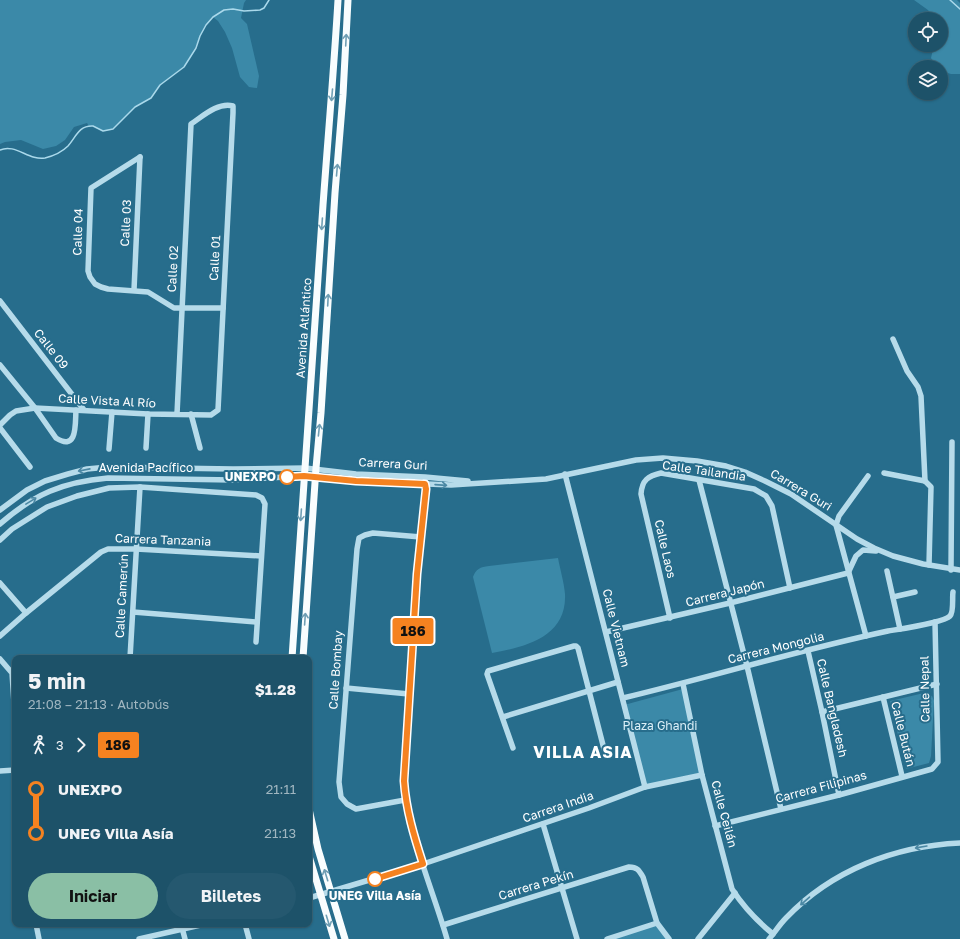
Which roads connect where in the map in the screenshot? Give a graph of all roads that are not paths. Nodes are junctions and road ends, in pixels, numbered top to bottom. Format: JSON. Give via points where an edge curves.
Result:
{"nodes":[{"id":1,"x":338,"y":0,"type":"edge"},
{"id":2,"x":348,"y":0,"type":"edge"},
{"id":3,"x":233,"y":106,"type":"joint"},
{"id":4,"x":140,"y":156,"type":"joint"},
{"id":5,"x":134,"y":290,"type":"junction"},
{"id":6,"x":0,"y":301,"type":"edge"},
{"id":7,"x":182,"y":307,"type":"junction"},
{"id":8,"x":223,"y":308,"type":"junction"},
{"id":9,"x":893,"y":339,"type":"dead end"},
{"id":10,"x":0,"y":365,"type":"edge"},
{"id":11,"x":35,"y":408,"type":"junction"},
{"id":12,"x":76,"y":410,"type":"junction"},
{"id":13,"x":84,"y":410,"type":"junction"},
{"id":14,"x":218,"y":410,"type":"joint"},
{"id":15,"x":112,"y":412,"type":"junction"},
{"id":16,"x":148,"y":414,"type":"junction"},
{"id":17,"x":177,"y":414,"type":"junction"},
{"id":18,"x":191,"y":414,"type":"junction"},
{"id":19,"x":0,"y":427,"type":"edge"},
{"id":20,"x":952,"y":442,"type":"dead end"},
{"id":21,"x":146,"y":448,"type":"dead end"},
{"id":22,"x":200,"y":448,"type":"dead end"},
{"id":23,"x":109,"y":449,"type":"dead end"},
{"id":24,"x":30,"y":467,"type":"dead end"},
{"id":25,"x":304,"y":468,"type":"junction"},
{"id":26,"x":316,"y":468,"type":"junction"},
{"id":27,"x":204,"y":469,"type":"junction"},
{"id":28,"x":884,"y":473,"type":"dead end"},
{"id":29,"x":565,"y":474,"type":"junction"},
{"id":30,"x":304,"y":476,"type":"junction"},
{"id":31,"x":868,"y":476,"type":"dead end"},
{"id":32,"x":315,"y":477,"type":"junction"},
{"id":33,"x":425,"y":477,"type":"junction"},
{"id":34,"x":207,"y":479,"type":"junction"},
{"id":35,"x":699,"y":480,"type":"junction"},
{"id":36,"x":925,"y":480,"type":"junction"},
{"id":37,"x":480,"y":483,"type":"junction"},
{"id":38,"x":425,"y":484,"type":"junction"},
{"id":39,"x":642,"y":486,"type":"joint"},
{"id":40,"x":140,"y":487,"type":"junction"},
{"id":41,"x":0,"y":510,"type":"edge"},
{"id":42,"x":0,"y":524,"type":"edge"},
{"id":43,"x":836,"y":525,"type":"junction"},
{"id":44,"x":421,"y":537,"type":"junction"},
{"id":45,"x":0,"y":540,"type":"edge"},
{"id":46,"x":136,"y":549,"type":"junction"},
{"id":47,"x":880,"y":551,"type":"junction"},
{"id":48,"x":261,"y":556,"type":"junction"},
{"id":49,"x":929,"y":565,"type":"junction"},
{"id":50,"x":952,"y":570,"type":"junction"},
{"id":51,"x":960,"y":570,"type":"edge"},
{"id":52,"x":887,"y":571,"type":"dead end"},
{"id":53,"x":848,"y":573,"type":"junction"},
{"id":54,"x":0,"y":583,"type":"edge"},
{"id":55,"x":790,"y":588,"type":"junction"},
{"id":56,"x":915,"y":592,"type":"dead end"},
{"id":57,"x":952,"y":592,"type":"dead end"},
{"id":58,"x":893,"y":597,"type":"junction"},
{"id":59,"x":730,"y":604,"type":"junction"},
{"id":60,"x":133,"y":612,"type":"junction"},
{"id":61,"x":26,"y":613,"type":"junction"},
{"id":62,"x":670,"y":618,"type":"junction"},
{"id":63,"x":257,"y":622,"type":"junction"},
{"id":64,"x":935,"y":622,"type":"junction"},
{"id":65,"x":900,"y":629,"type":"junction"},
{"id":66,"x":606,"y":632,"type":"junction"},
{"id":67,"x":0,"y":636,"type":"edge"},
{"id":68,"x":866,"y":636,"type":"junction"},
{"id":69,"x":256,"y":642,"type":"dead end"},
{"id":70,"x":808,"y":651,"type":"junction"},
{"id":71,"x":130,"y":655,"type":"edge"},
{"id":72,"x":292,"y":655,"type":"edge"},
{"id":73,"x":303,"y":655,"type":"edge"},
{"id":74,"x":0,"y":659,"type":"edge"},
{"id":75,"x":747,"y":666,"type":"junction"},
{"id":76,"x":12,"y":671,"type":"edge"},
{"id":77,"x":618,"y":682,"type":"junction"},
{"id":78,"x":683,"y":684,"type":"junction"},
{"id":79,"x":937,"y":684,"type":"junction"},
{"id":80,"x":346,"y":688,"type":"junction"},
{"id":81,"x":589,"y":691,"type":"junction"},
{"id":82,"x":409,"y":694,"type":"junction"},
{"id":83,"x":883,"y":697,"type":"junction"},
{"id":84,"x":623,"y":698,"type":"junction"},
{"id":85,"x":822,"y":712,"type":"junction"},
{"id":86,"x":503,"y":717,"type":"junction"},
{"id":87,"x":513,"y":748,"type":"dead end"},
{"id":88,"x":604,"y":749,"type":"dead end"},
{"id":89,"x":932,"y":769,"type":"joint"},
{"id":90,"x":12,"y":770,"type":"edge"},
{"id":91,"x":0,"y":771,"type":"edge"},
{"id":92,"x":702,"y":775,"type":"junction"},
{"id":93,"x":902,"y":776,"type":"junction"},
{"id":94,"x":645,"y":787,"type":"junction"},
{"id":95,"x":839,"y":795,"type":"junction"},
{"id":96,"x":405,"y":800,"type":"junction"},
{"id":97,"x":781,"y":809,"type":"junction"},
{"id":98,"x":312,"y":822,"type":"edge"},
{"id":99,"x":543,"y":824,"type":"junction"},
{"id":100,"x":715,"y":826,"type":"junction"},
{"id":101,"x":960,"y":843,"type":"edge"},
{"id":102,"x":423,"y":864,"type":"junction"},
{"id":103,"x":312,"y":866,"type":"edge"},
{"id":104,"x":562,"y":888,"type":"junction"},
{"id":105,"x":331,"y":893,"type":"junction"},
{"id":106,"x":735,"y":893,"type":"junction"},
{"id":107,"x":321,"y":896,"type":"junction"},
{"id":108,"x":312,"y":898,"type":"edge"},
{"id":109,"x":657,"y":923,"type":"junction"},
{"id":110,"x":443,"y":924,"type":"junction"},
{"id":111,"x":37,"y":927,"type":"edge"},
{"id":112,"x":179,"y":927,"type":"edge"},
{"id":113,"x":182,"y":927,"type":"edge"},
{"id":114,"x":246,"y":927,"type":"edge"},
{"id":115,"x":773,"y":934,"type":"junction"},
{"id":116,"x":39,"y":939,"type":"edge"},
{"id":117,"x":139,"y":939,"type":"edge"},
{"id":118,"x":185,"y":939,"type":"edge"},
{"id":119,"x":249,"y":939,"type":"edge"},
{"id":120,"x":334,"y":939,"type":"edge"},
{"id":121,"x":345,"y":939,"type":"edge"},
{"id":122,"x":447,"y":939,"type":"edge"},
{"id":123,"x":577,"y":939,"type":"edge"},
{"id":124,"x":607,"y":939,"type":"edge"},
{"id":125,"x":669,"y":939,"type":"edge"},
{"id":126,"x":698,"y":939,"type":"edge"},
{"id":127,"x":769,"y":939,"type":"edge"}],
"edges":[{"from":1,"to":25,"type":"main road","name":"Avenida Atlántico","one_way":true},
{"from":26,"to":2,"type":"main road","name":"Avenida Atlántico","one_way":true},
{"from":3,"to":7,"type":"street","name":"Calle 02","via":[[221,105],[191,124]]},
{"from":3,"to":8,"type":"street","name":"Calle 01"},
{"from":4,"to":5,"type":"street","name":"Calle 03"},
{"from":4,"to":5,"type":"street","name":"Calle 04","via":[[91,188],[88,271],[90,278],[95,284],[108,289]]},
{"from":5,"to":7,"type":"street","via":[[148,292],[174,308]]},
{"from":6,"to":13,"type":"street","name":"Calle 09"},
{"from":7,"to":8,"type":"street"},
{"from":7,"to":17,"type":"street","name":"Calle 02"},
{"from":8,"to":14,"type":"street","name":"Calle 01"},
{"from":9,"to":36,"type":"street","via":[[907,371],[918,387]]},
{"from":10,"to":11,"type":"street"},
{"from":11,"to":12,"type":"street","name":"Calle Vista Al Río"},
{"from":11,"to":12,"type":"street","via":[[56,438],[67,442],[74,435]]},
{"from":11,"to":19,"type":"street","name":"Calle Vista Al Río","via":[[16,411]]},
{"from":12,"to":13,"type":"street","name":"Calle Vista Al Río"},
{"from":13,"to":15,"type":"street","name":"Calle Vista Al Río"},
{"from":14,"to":18,"type":"street","name":"Calle Vista Al Río","via":[[211,415]]},
{"from":15,"to":16,"type":"street","name":"Calle Vista Al Río"},
{"from":15,"to":23,"type":"street"},
{"from":16,"to":17,"type":"street","name":"Calle Vista Al Río"},
{"from":16,"to":21,"type":"street"},
{"from":17,"to":18,"type":"street","name":"Calle Vista Al Río"},
{"from":18,"to":22,"type":"street"},
{"from":19,"to":24,"type":"street"},
{"from":20,"to":50,"type":"street"},
{"from":25,"to":26,"type":"street","name":"Carrera Guri"},
{"from":25,"to":27,"type":"street","name":"Avenida Pacífico"},
{"from":25,"to":30,"type":"main road","name":"Avenida Atlántico"},
{"from":26,"to":32,"type":"main road","name":"Avenida Atlántico"},
{"from":26,"to":33,"type":"street","name":"Carrera Guri","via":[[356,474]]},
{"from":27,"to":34,"type":"street"},
{"from":27,"to":41,"type":"street","name":"Avenida Pacífico","one_way":true,"via":[[108,467],[87,470],[45,481],[27,490]]},
{"from":28,"to":36,"type":"street"},
{"from":29,"to":37,"type":"street","name":"Carrera Guri","via":[[546,479]]},
{"from":29,"to":43,"type":"street","name":"Carrera Guri","via":[[636,460],[663,458],[726,466],[785,491]]},
{"from":29,"to":66,"type":"street","name":"Calle Vietnam"},
{"from":30,"to":32,"type":"street","name":"Carrera Guri"},
{"from":30,"to":34,"type":"street","name":"Avenida Pacífico"},
{"from":30,"to":72,"type":"main road","name":"Avenida Atlántico","one_way":true},
{"from":31,"to":43,"type":"street","via":[[839,516]]},
{"from":32,"to":38,"type":"street","name":"Carrera Guri"},
{"from":73,"to":32,"type":"main road","name":"Avenida Atlántico","one_way":true},
{"from":33,"to":37,"type":"street","name":"Carrera Guri"},
{"from":33,"to":38,"type":"street"},
{"from":42,"to":34,"type":"street","name":"Avenida Pacífico","one_way":true,"via":[[32,499],[82,481],[108,478]]},
{"from":35,"to":39,"type":"street","name":"Calle Tailandia","via":[[661,474],[651,475]]},
{"from":35,"to":55,"type":"street","name":"Calle Tailandia","via":[[754,489],[766,496],[772,506]]},
{"from":35,"to":59,"type":"street"},
{"from":36,"to":49,"type":"street","via":[[931,487]]},
{"from":38,"to":37,"type":"street","name":"Carrera Guri","one_way":true},
{"from":38,"to":44,"type":"street"},
{"from":39,"to":62,"type":"street","name":"Calle Laos","via":[[641,494]]},
{"from":40,"to":45,"type":"street","via":[[109,488],[47,507],[12,529]]},
{"from":40,"to":46,"type":"street","name":"Calle Camerún"},
{"from":40,"to":48,"type":"street","via":[[256,495],[262,498],[265,504]]},
{"from":43,"to":47,"type":"street","name":"Carrera Guri"},
{"from":43,"to":53,"type":"street"},
{"from":44,"to":80,"type":"street","name":"Calle Bombay","via":[[373,533],[359,538]]},
{"from":44,"to":82,"type":"street"},
{"from":46,"to":48,"type":"street","name":"Carrera Tanzania"},
{"from":46,"to":60,"type":"street","name":"Calle Camerún"},
{"from":46,"to":61,"type":"street","name":"Carrera Tanzania","via":[[108,549],[101,552]]},
{"from":47,"to":49,"type":"street","name":"Carrera Guri"},
{"from":47,"to":53,"type":"street","via":[[863,550],[856,556]]},
{"from":48,"to":63,"type":"street"},
{"from":49,"to":50,"type":"street","name":"Carrera Guri"},
{"from":50,"to":51,"type":"street","name":"Carrera Guri"},
{"from":52,"to":58,"type":"street"},
{"from":53,"to":55,"type":"street","name":"Carrera Japón"},
{"from":53,"to":68,"type":"street"},
{"from":54,"to":61,"type":"street"},
{"from":55,"to":59,"type":"street","name":"Carrera Japón"},
{"from":56,"to":58,"type":"street"},
{"from":57,"to":64,"type":"street","name":"Carrera Mongolia","via":[[952,612]]},
{"from":58,"to":65,"type":"street"},
{"from":59,"to":62,"type":"street","name":"Carrera Japón"},
{"from":59,"to":75,"type":"street"},
{"from":60,"to":63,"type":"street"},
{"from":60,"to":71,"type":"street","name":"Calle Camerún"},
{"from":61,"to":67,"type":"street","name":"Carrera Tanzania"},
{"from":62,"to":66,"type":"street","name":"Carrera Japón"},
{"from":63,"to":69,"type":"street"},
{"from":64,"to":65,"type":"street","name":"Carrera Mongolia"},
{"from":64,"to":79,"type":"street","name":"Calle Nepal"},
{"from":65,"to":68,"type":"street","name":"Carrera Mongolia"},
{"from":66,"to":77,"type":"street","name":"Calle Vietnam"},
{"from":68,"to":70,"type":"street","name":"Carrera Mongolia"},
{"from":70,"to":75,"type":"street","name":"Carrera Mongolia"},
{"from":70,"to":85,"type":"street","name":"Calle Bangladesh"},
{"from":74,"to":76,"type":"street"},
{"from":75,"to":78,"type":"street","name":"Carrera Mongolia"},
{"from":75,"to":97,"type":"street"},
{"from":77,"to":81,"type":"street"},
{"from":77,"to":84,"type":"street","name":"Calle Vietnam"},
{"from":78,"to":84,"type":"street","name":"Carrera Mongolia"},
{"from":78,"to":92,"type":"street","name":"Calle Ceilán"},
{"from":79,"to":83,"type":"street"},
{"from":79,"to":89,"type":"street","name":"Calle Nepal","via":[[938,762]]},
{"from":80,"to":82,"type":"street"},
{"from":80,"to":96,"type":"street","name":"Calle Bombay","via":[[339,782],[341,797],[356,809]]},
{"from":81,"to":86,"type":"street"},
{"from":81,"to":86,"type":"street","via":[[576,646],[490,670],[487,674]]},
{"from":81,"to":88,"type":"street"},
{"from":82,"to":96,"type":"street","via":[[404,759]]},
{"from":83,"to":85,"type":"street"},
{"from":83,"to":93,"type":"street","name":"Calle Bután"},
{"from":84,"to":94,"type":"street","name":"Calle Vietnam"},
{"from":85,"to":95,"type":"street","name":"Calle Bangladesh"},
{"from":86,"to":87,"type":"street"},
{"from":89,"to":93,"type":"street","name":"Carrera Filipinas"},
{"from":90,"to":91,"type":"street"},
{"from":92,"to":94,"type":"street","name":"Carrera India"},
{"from":92,"to":100,"type":"street","name":"Calle Ceilán"},
{"from":93,"to":95,"type":"street","name":"Carrera Filipinas"},
{"from":94,"to":99,"type":"street","name":"Carrera India"},
{"from":95,"to":97,"type":"street","name":"Carrera Filipinas"},
{"from":96,"to":102,"type":"street"},
{"from":97,"to":100,"type":"street","name":"Carrera Filipinas"},
{"from":105,"to":98,"type":"main road","one_way":true},
{"from":99,"to":102,"type":"street","name":"Carrera India"},
{"from":99,"to":104,"type":"street"},
{"from":100,"to":106,"type":"street","name":"Calle Ceilán"},
{"from":101,"to":115,"type":"street","one_way":true,"via":[[906,850],[860,865],[833,879],[808,898]]},
{"from":102,"to":105,"type":"street","name":"Carrera India"},
{"from":102,"to":110,"type":"street"},
{"from":103,"to":107,"type":"main road"},
{"from":104,"to":109,"type":"street","name":"Carrera Pekín","via":[[635,867],[643,877]]},
{"from":104,"to":110,"type":"street","name":"Carrera Pekín"},
{"from":104,"to":123,"type":"street"},
{"from":105,"to":107,"type":"street","name":"Carrera India"},
{"from":105,"to":121,"type":"main road"},
{"from":106,"to":115,"type":"street","name":"Calle Ceilán","via":[[750,913]]},
{"from":106,"to":126,"type":"street"},
{"from":107,"to":108,"type":"street","name":"Carrera India"},
{"from":107,"to":120,"type":"main road","one_way":true},
{"from":109,"to":124,"type":"street"},
{"from":109,"to":125,"type":"street"},
{"from":110,"to":122,"type":"street"},
{"from":111,"to":116,"type":"street"},
{"from":112,"to":117,"type":"street"},
{"from":113,"to":118,"type":"street"},
{"from":114,"to":119,"type":"street"},
{"from":115,"to":127,"type":"street"}]}
